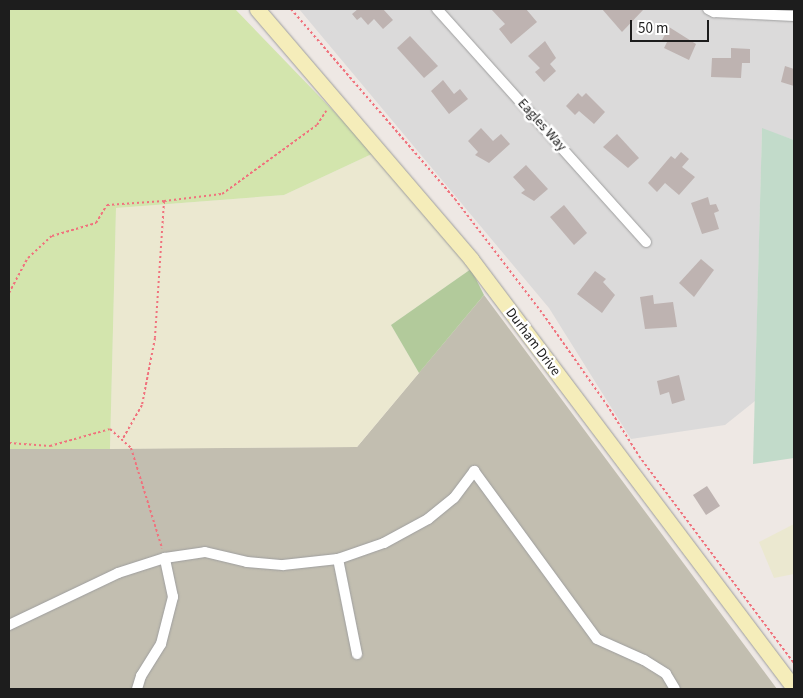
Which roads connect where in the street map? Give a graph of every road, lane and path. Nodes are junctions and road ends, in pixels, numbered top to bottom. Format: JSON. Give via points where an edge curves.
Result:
{"nodes":[{"id":1,"x":257,"y":9,"type":"edge"},
{"id":2,"x":291,"y":9,"type":"edge"},
{"id":3,"x":437,"y":9,"type":"edge"},
{"id":4,"x":708,"y":9,"type":"edge"},
{"id":5,"x":794,"y":16,"type":"edge"},
{"id":6,"x":338,"y":102,"type":"junction"},
{"id":7,"x":164,"y":200,"type":"junction"},
{"id":8,"x":646,"y":242,"type":"dead end"},
{"id":9,"x":9,"y":293,"type":"edge"},
{"id":10,"x":122,"y":440,"type":"junction"},
{"id":11,"x":9,"y":443,"type":"edge"},
{"id":12,"x":165,"y":558,"type":"junction"},
{"id":13,"x":338,"y":559,"type":"junction"},
{"id":14,"x":9,"y":625,"type":"edge"},
{"id":15,"x":357,"y":654,"type":"dead end"},
{"id":16,"x":794,"y":663,"type":"edge"},
{"id":17,"x":794,"y":688,"type":"edge"},
{"id":18,"x":137,"y":689,"type":"edge"},
{"id":19,"x":675,"y":689,"type":"edge"}],
"edges":[{"from":1,"to":6,"type":"street","name":"Durham Drive"},
{"from":2,"to":16,"type":"path","via":[[455,199],[543,314],[639,456]]},
{"from":3,"to":8,"type":"street","name":"Eagles Way"},
{"from":4,"to":5,"type":"street","via":[[714,12]]},
{"from":6,"to":7,"type":"path","via":[[327,109],[317,125],[222,194]]},
{"from":6,"to":17,"type":"street","name":"Durham Drive","via":[[471,259]]},
{"from":7,"to":9,"type":"path","via":[[107,205],[96,222],[52,236],[28,258]]},
{"from":7,"to":10,"type":"path","via":[[155,338],[142,405]]},
{"from":10,"to":11,"type":"path","via":[[110,429],[50,446]]},
{"from":10,"to":12,"type":"path","via":[[131,448]]},
{"from":12,"to":13,"type":"street","via":[[206,552],[247,562],[283,566]]},
{"from":12,"to":14,"type":"street","via":[[99,580]]},
{"from":12,"to":18,"type":"street","via":[[173,597],[162,644],[141,676]]},
{"from":13,"to":15,"type":"street"},
{"from":13,"to":19,"type":"street","via":[[384,543],[428,519],[454,498],[474,471],[597,639],[644,660],[666,674]]}]}
